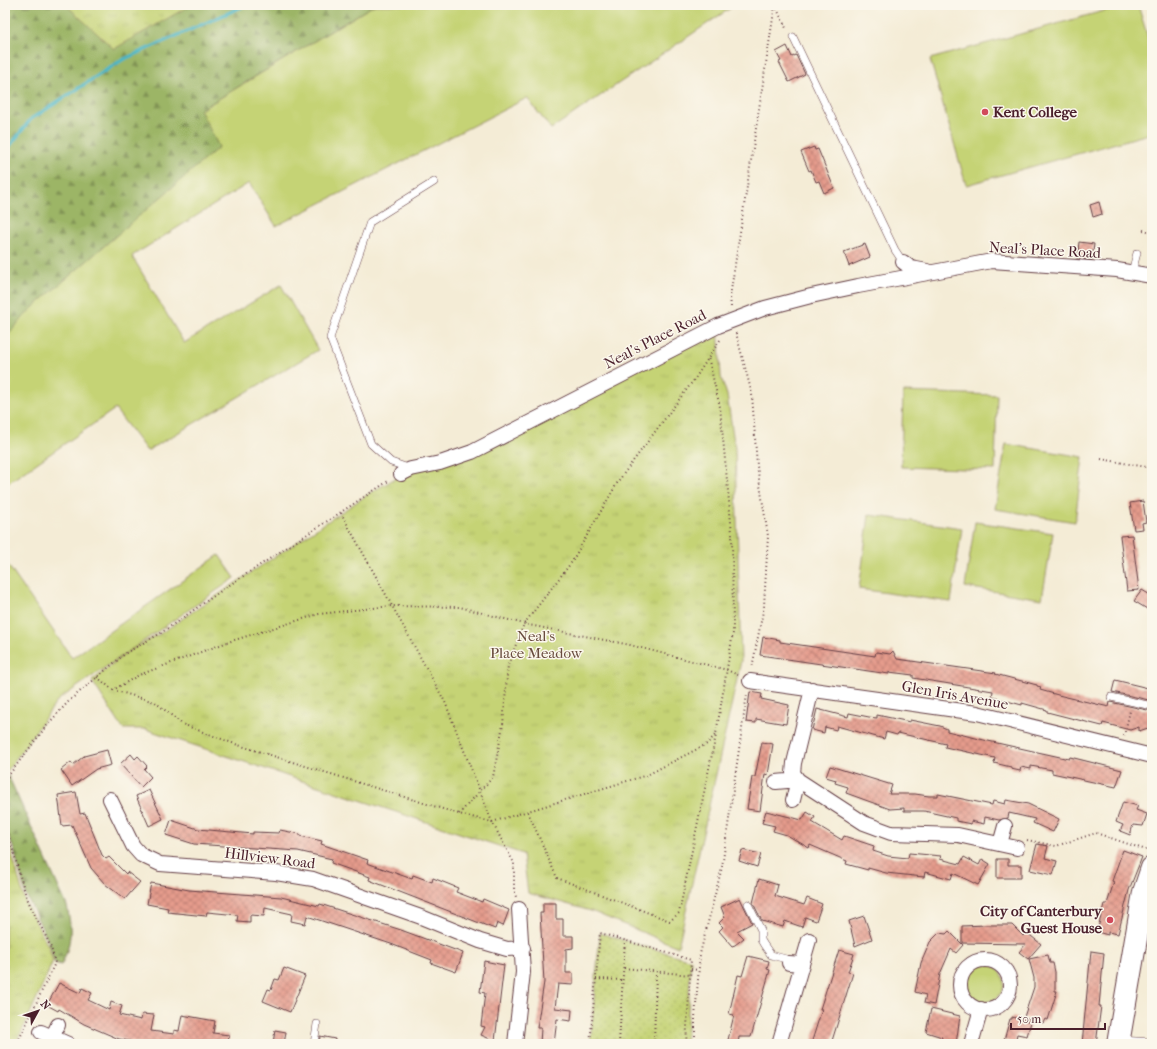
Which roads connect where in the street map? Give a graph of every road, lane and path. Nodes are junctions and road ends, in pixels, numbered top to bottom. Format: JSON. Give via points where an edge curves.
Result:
{"nodes":[{"id":1,"x":775,"y":5,"type":"edge"},
{"id":2,"x":793,"y":37,"type":"joint"},
{"id":3,"x":434,"y":182,"type":"dead end"},
{"id":4,"x":1143,"y":230,"type":"dead end"},
{"id":5,"x":1152,"y":232,"type":"edge"},
{"id":6,"x":1138,"y":253,"type":"dead end"},
{"id":7,"x":903,"y":262,"type":"joint"},
{"id":8,"x":938,"y":272,"type":"junction"},
{"id":9,"x":1132,"y":272,"type":"junction"},
{"id":10,"x":1152,"y":276,"type":"edge"},
{"id":11,"x":734,"y":321,"type":"junction"},
{"id":12,"x":708,"y":357,"type":"junction"},
{"id":13,"x":1101,"y":459,"type":"dead end"},
{"id":14,"x":1152,"y":468,"type":"edge"},
{"id":15,"x":406,"y":471,"type":"junction"},
{"id":16,"x":341,"y":513,"type":"junction"},
{"id":17,"x":391,"y":606,"type":"junction"},
{"id":18,"x":524,"y":624,"type":"junction"},
{"id":19,"x":727,"y":670,"type":"junction"},
{"id":20,"x":97,"y":677,"type":"junction"},
{"id":21,"x":750,"y":681,"type":"dead end"},
{"id":22,"x":812,"y":689,"type":"junction"},
{"id":23,"x":113,"y":690,"type":"junction"},
{"id":24,"x":1111,"y":697,"type":"dead end"},
{"id":25,"x":1132,"y":702,"type":"junction"},
{"id":26,"x":1152,"y":705,"type":"edge"},
{"id":27,"x":716,"y":734,"type":"junction"},
{"id":28,"x":1121,"y":748,"type":"junction"},
{"id":29,"x":1152,"y":756,"type":"edge"},
{"id":30,"x":6,"y":776,"type":"edge"},
{"id":31,"x":5,"y":780,"type":"edge"},
{"id":32,"x":798,"y":780,"type":"junction"},
{"id":33,"x":776,"y":782,"type":"dead end"},
{"id":34,"x":5,"y":790,"type":"edge"},
{"id":35,"x":480,"y":792,"type":"junction"},
{"id":36,"x":110,"y":799,"type":"dead end"},
{"id":37,"x":794,"y":800,"type":"dead end"},
{"id":38,"x":528,"y":812,"type":"junction"},
{"id":39,"x":459,"y":814,"type":"junction"},
{"id":40,"x":492,"y":822,"type":"junction"},
{"id":41,"x":1005,"y":826,"type":"dead end"},
{"id":42,"x":5,"y":827,"type":"edge"},
{"id":43,"x":1000,"y":844,"type":"junction"},
{"id":44,"x":1017,"y":848,"type":"joint"},
{"id":45,"x":1152,"y":852,"type":"edge"},
{"id":46,"x":1152,"y":868,"type":"edge"},
{"id":47,"x":748,"y":904,"type":"dead end"},
{"id":48,"x":519,"y":909,"type":"joint"},
{"id":49,"x":625,"y":940,"type":"junction"},
{"id":50,"x":809,"y":940,"type":"dead end"},
{"id":51,"x":523,"y":948,"type":"junction"},
{"id":52,"x":796,"y":964,"type":"junction"},
{"id":53,"x":624,"y":968,"type":"junction"},
{"id":54,"x":691,"y":969,"type":"junction"},
{"id":55,"x":698,"y":970,"type":"dead end"},
{"id":56,"x":656,"y":972,"type":"junction"},
{"id":57,"x":690,"y":975,"type":"junction"},
{"id":58,"x":596,"y":979,"type":"junction"},
{"id":59,"x":622,"y":980,"type":"junction"},
{"id":60,"x":981,"y":1009,"type":"dead end"},
{"id":61,"x":317,"y":1024,"type":"dead end"},
{"id":62,"x":50,"y":1035,"type":"edge"},
{"id":63,"x":1118,"y":1042,"type":"edge"},
{"id":64,"x":1152,"y":1042,"type":"edge"},
{"id":65,"x":17,"y":1044,"type":"edge"},
{"id":66,"x":68,"y":1044,"type":"edge"},
{"id":67,"x":314,"y":1044,"type":"edge"},
{"id":68,"x":515,"y":1044,"type":"edge"},
{"id":69,"x":590,"y":1044,"type":"edge"},
{"id":70,"x":619,"y":1044,"type":"edge"},
{"id":71,"x":654,"y":1044,"type":"edge"},
{"id":72,"x":686,"y":1044,"type":"edge"},
{"id":73,"x":779,"y":1044,"type":"edge"},
{"id":74,"x":971,"y":1044,"type":"edge"}],
"edges":[{"from":1,"to":2,"type":"path","via":[[790,37]]},
{"from":1,"to":11,"type":"path","via":[[730,297]]},
{"from":2,"to":7,"type":"lane","name":"Neal's Place Road","via":[[849,157]]},
{"from":3,"to":15,"type":"lane","via":[[370,222],[330,338],[371,444],[391,462]]},
{"from":4,"to":5,"type":"path"},
{"from":6,"to":9,"type":"lane"},
{"from":7,"to":8,"type":"street","name":"Neal's Place Road","via":[[918,271]]},
{"from":8,"to":9,"type":"street","name":"Neal's Place Road","via":[[992,261]]},
{"from":8,"to":11,"type":"street","name":"Neal's Place Road","via":[[812,296],[765,308]]},
{"from":9,"to":10,"type":"street","name":"Neal's Place Road"},
{"from":11,"to":12,"type":"path"},
{"from":11,"to":15,"type":"street","name":"Neal's Place Road","via":[[718,326],[472,452]]},
{"from":12,"to":18,"type":"path","via":[[620,480],[571,562]]},
{"from":12,"to":19,"type":"path","via":[[720,407],[732,533],[733,633]]},
{"from":13,"to":14,"type":"path"},
{"from":15,"to":16,"type":"path"},
{"from":16,"to":17,"type":"path"},
{"from":16,"to":20,"type":"path","via":[[161,633],[126,652]]},
{"from":17,"to":18,"type":"path","via":[[460,606]]},
{"from":17,"to":23,"type":"path","via":[[319,614],[228,642],[154,669]]},
{"from":17,"to":35,"type":"path","via":[[445,702]]},
{"from":18,"to":19,"type":"path","via":[[630,645]]},
{"from":18,"to":35,"type":"path","via":[[508,665],[493,778]]},
{"from":19,"to":27,"type":"path"},
{"from":20,"to":23,"type":"path"},
{"from":20,"to":30,"type":"path","via":[[70,700]]},
{"from":21,"to":22,"type":"street","name":"Glen Iris Avenue"},
{"from":22,"to":28,"type":"street","name":"Glen Iris Avenue","via":[[977,713]]},
{"from":22,"to":32,"type":"street","via":[[794,763],[794,773]]},
{"from":23,"to":39,"type":"path","via":[[155,702],[182,724],[236,744]]},
{"from":24,"to":25,"type":"lane"},
{"from":25,"to":26,"type":"lane"},
{"from":25,"to":28,"type":"path"},
{"from":27,"to":38,"type":"path","via":[[707,744],[647,775]]},
{"from":27,"to":38,"type":"path","via":[[679,913],[670,921],[557,878]]},
{"from":28,"to":29,"type":"street","name":"Glen Iris Avenue"},
{"from":30,"to":31,"type":"path"},
{"from":30,"to":34,"type":"path"},
{"from":32,"to":33,"type":"street"},
{"from":32,"to":37,"type":"street"},
{"from":32,"to":43,"type":"street","via":[[864,823],[891,833],[946,833]]},
{"from":35,"to":39,"type":"path"},
{"from":35,"to":40,"type":"path"},
{"from":36,"to":51,"type":"street","name":"Hillview Road","via":[[133,846],[141,855],[160,864],[276,873],[313,879],[480,941],[507,949]]},
{"from":38,"to":40,"type":"path"},
{"from":39,"to":40,"type":"path"},
{"from":40,"to":48,"type":"path","via":[[514,863],[514,888]]},
{"from":41,"to":43,"type":"street"},
{"from":42,"to":65,"type":"path","via":[[26,895],[55,963]]},
{"from":43,"to":44,"type":"street"},
{"from":44,"to":45,"type":"path","via":[[1023,839],[1056,846],[1096,833]]},
{"from":46,"to":63,"type":"main road","via":[[1144,892],[1143,917]]},
{"from":47,"to":52,"type":"lane","via":[[761,930],[761,940],[771,955]]},
{"from":48,"to":51,"type":"street"},
{"from":49,"to":53,"type":"path"},
{"from":49,"to":54,"type":"path","via":[[691,960]]},
{"from":49,"to":58,"type":"path","via":[[600,933]]},
{"from":50,"to":52,"type":"street"},
{"from":51,"to":68,"type":"street"},
{"from":52,"to":73,"type":"street"},
{"from":53,"to":56,"type":"path"},
{"from":53,"to":59,"type":"path"},
{"from":54,"to":55,"type":"path"},
{"from":54,"to":57,"type":"path"},
{"from":56,"to":57,"type":"path"},
{"from":56,"to":71,"type":"path"},
{"from":57,"to":72,"type":"path"},
{"from":58,"to":59,"type":"path"},
{"from":58,"to":69,"type":"path"},
{"from":59,"to":70,"type":"path"},
{"from":60,"to":74,"type":"street"},
{"from":61,"to":67,"type":"lane"},
{"from":62,"to":66,"type":"street"},
{"from":63,"to":64,"type":"lane"}]}
